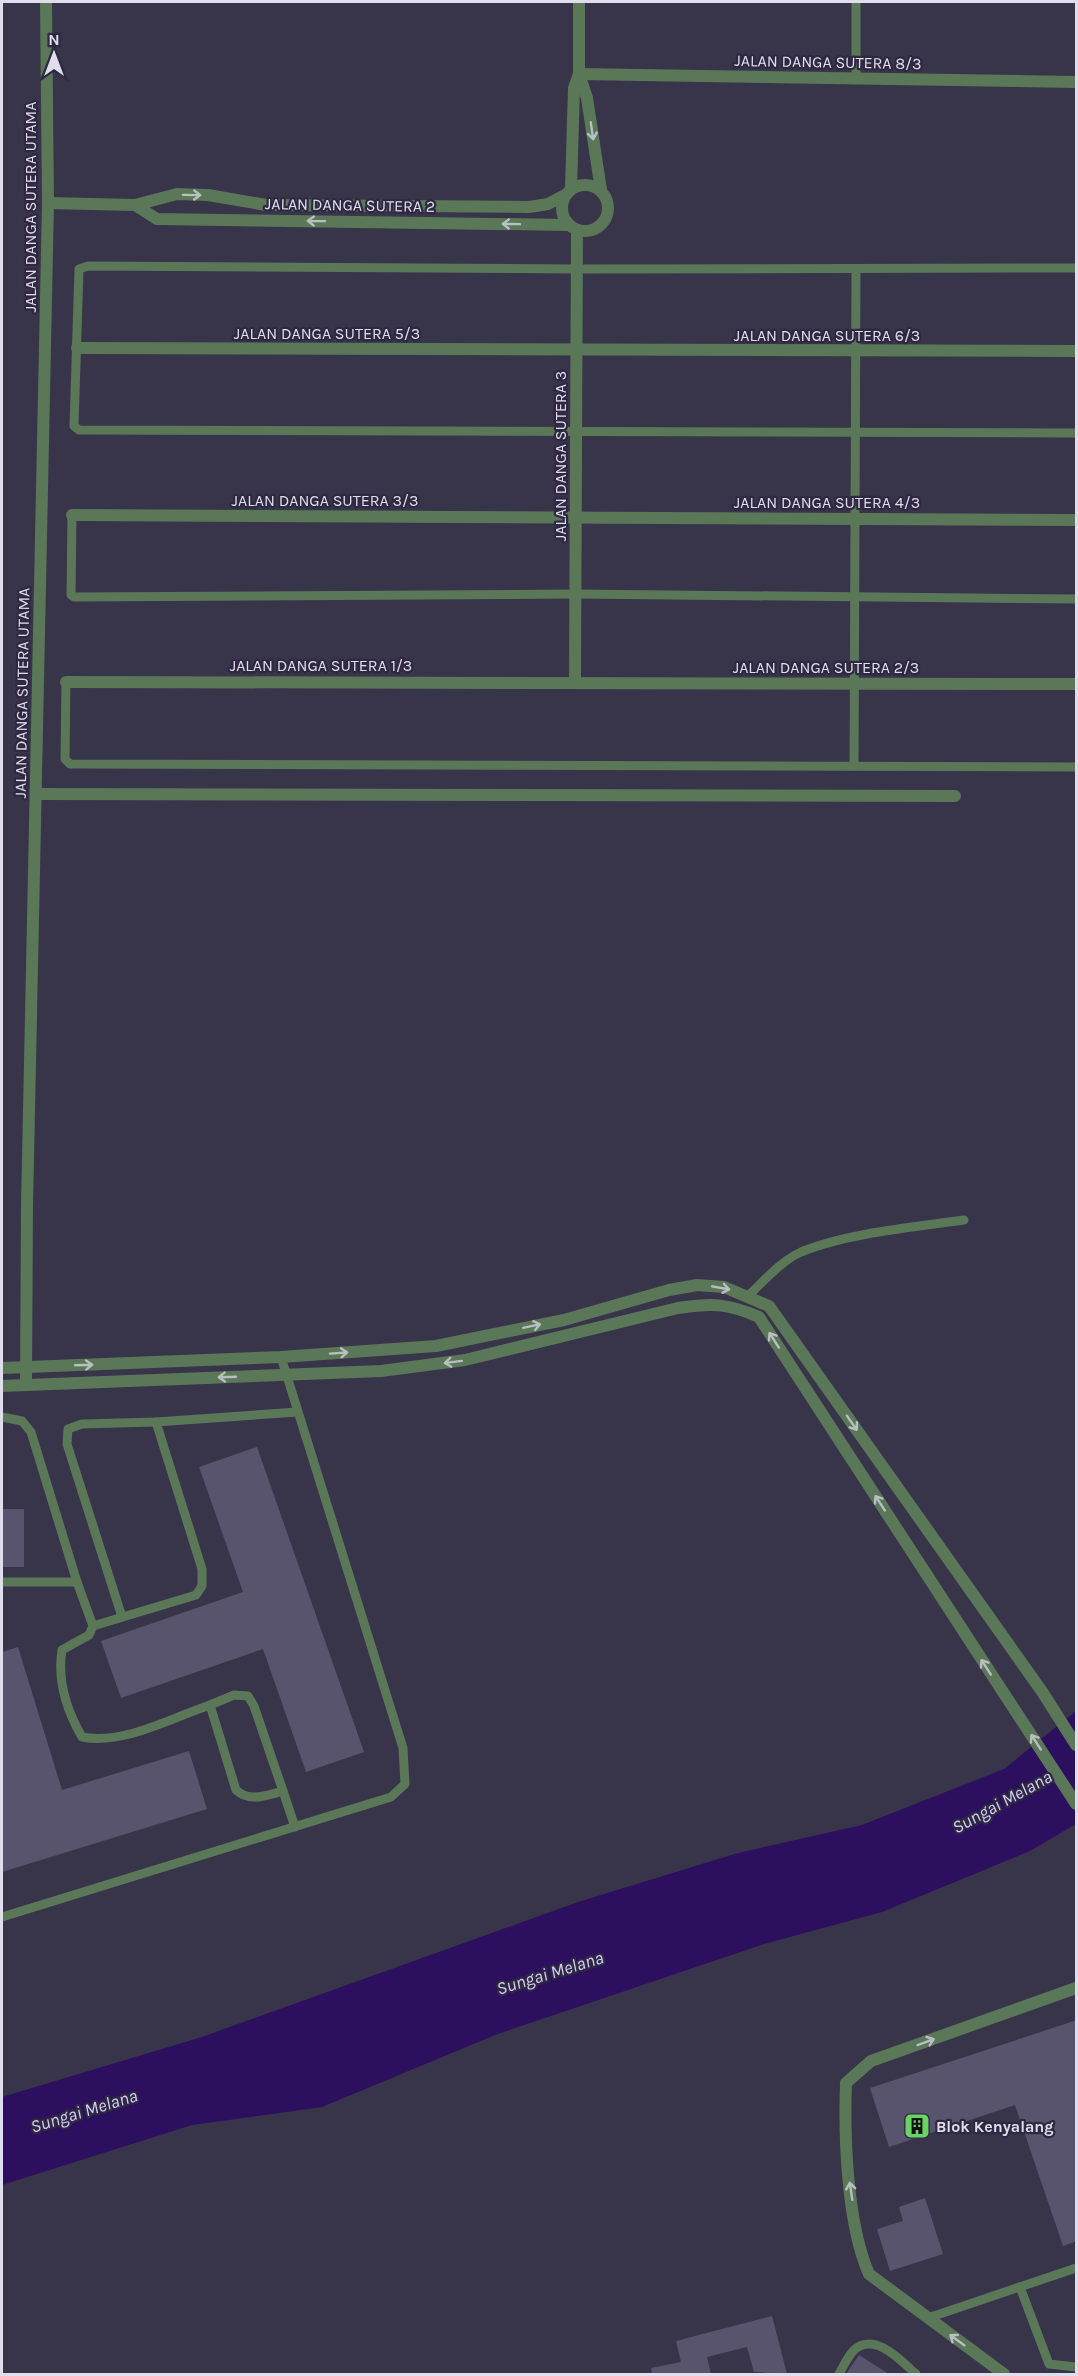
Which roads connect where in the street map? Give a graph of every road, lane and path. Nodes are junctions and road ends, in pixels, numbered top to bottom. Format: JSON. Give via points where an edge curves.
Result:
{"nodes":[{"id":1,"x":46,"y":2,"type":"edge"},
{"id":2,"x":579,"y":2,"type":"edge"},
{"id":3,"x":856,"y":2,"type":"edge"},
{"id":4,"x":579,"y":74,"type":"junction"},
{"id":5,"x":856,"y":79,"type":"junction"},
{"id":6,"x":1077,"y":82,"type":"edge"},
{"id":7,"x":601,"y":190,"type":"junction"},
{"id":8,"x":568,"y":192,"type":"junction"},
{"id":9,"x":48,"y":203,"type":"junction"},
{"id":10,"x":135,"y":205,"type":"junction"},
{"id":11,"x":573,"y":227,"type":"junction"},
{"id":12,"x":1077,"y":268,"type":"edge"},
{"id":13,"x":577,"y":269,"type":"junction"},
{"id":14,"x":856,"y":270,"type":"junction"},
{"id":15,"x":77,"y":348,"type":"junction"},
{"id":16,"x":577,"y":351,"type":"junction"},
{"id":17,"x":856,"y":351,"type":"junction"},
{"id":18,"x":1077,"y":351,"type":"edge"},
{"id":19,"x":577,"y":432,"type":"junction"},
{"id":20,"x":856,"y":432,"type":"junction"},
{"id":21,"x":1077,"y":433,"type":"edge"},
{"id":22,"x":72,"y":515,"type":"joint"},
{"id":23,"x":856,"y":517,"type":"junction"},
{"id":24,"x":577,"y":519,"type":"junction"},
{"id":25,"x":1077,"y":520,"type":"edge"},
{"id":26,"x":576,"y":594,"type":"junction"},
{"id":27,"x":855,"y":599,"type":"junction"},
{"id":28,"x":1077,"y":599,"type":"edge"},
{"id":29,"x":66,"y":682,"type":"joint"},
{"id":30,"x":575,"y":682,"type":"junction"},
{"id":31,"x":855,"y":683,"type":"junction"},
{"id":32,"x":1077,"y":684,"type":"edge"},
{"id":33,"x":854,"y":766,"type":"junction"},
{"id":34,"x":1077,"y":767,"type":"edge"},
{"id":35,"x":37,"y":794,"type":"junction"},
{"id":36,"x":955,"y":796,"type":"dead end"},
{"id":37,"x":964,"y":1220,"type":"dead end"},
{"id":38,"x":748,"y":1296,"type":"junction"},
{"id":39,"x":281,"y":1357,"type":"junction"},
{"id":40,"x":25,"y":1367,"type":"junction"},
{"id":41,"x":2,"y":1368,"type":"edge"},
{"id":42,"x":285,"y":1374,"type":"junction"},
{"id":43,"x":26,"y":1385,"type":"junction"},
{"id":44,"x":2,"y":1386,"type":"edge"},
{"id":45,"x":297,"y":1412,"type":"junction"},
{"id":46,"x":2,"y":1418,"type":"edge"},
{"id":47,"x":156,"y":1422,"type":"junction"},
{"id":48,"x":2,"y":1582,"type":"edge"},
{"id":49,"x":77,"y":1582,"type":"junction"},
{"id":50,"x":122,"y":1617,"type":"junction"},
{"id":51,"x":93,"y":1626,"type":"junction"},
{"id":52,"x":210,"y":1705,"type":"junction"},
{"id":53,"x":1077,"y":1745,"type":"edge"},
{"id":54,"x":283,"y":1791,"type":"junction"},
{"id":55,"x":1077,"y":1804,"type":"edge"},
{"id":56,"x":295,"y":1827,"type":"junction"},
{"id":57,"x":2,"y":1917,"type":"edge"},
{"id":58,"x":1077,"y":1988,"type":"edge"},
{"id":59,"x":1077,"y":2268,"type":"edge"},
{"id":60,"x":1020,"y":2287,"type":"junction"},
{"id":61,"x":928,"y":2318,"type":"junction"},
{"id":62,"x":1077,"y":2367,"type":"edge"},
{"id":63,"x":839,"y":2374,"type":"edge"},
{"id":64,"x":916,"y":2374,"type":"edge"},
{"id":65,"x":1004,"y":2374,"type":"edge"}],
"edges":[{"from":1,"to":9,"type":"street","name":"JALAN DANGA SUTERA UTAMA"},
{"from":2,"to":4,"type":"street"},
{"from":3,"to":5,"type":"lane"},
{"from":4,"to":5,"type":"street","name":"JALAN DANGA SUTERA 8/3"},
{"from":4,"to":7,"type":"street","one_way":true,"via":[[587,98]]},
{"from":4,"to":8,"type":"street","via":[[574,88]]},
{"from":5,"to":6,"type":"street","name":"JALAN DANGA SUTERA 8/3"},
{"from":7,"to":8,"type":"street","via":[[583,184]]},
{"from":7,"to":11,"type":"street","via":[[609,204],[605,220],[593,230]]},
{"from":10,"to":8,"type":"street","name":"JALAN DANGA SUTERA 2","one_way":true,"via":[[177,194],[266,205],[529,207],[548,204]]},
{"from":8,"to":11,"type":"street","via":[[562,211]]},
{"from":9,"to":10,"type":"street","name":"JALAN DANGA SUTERA 2"},
{"from":9,"to":35,"type":"street","name":"JALAN DANGA SUTERA UTAMA"},
{"from":11,"to":10,"type":"street","name":"JALAN DANGA SUTERA 2","one_way":true,"via":[[157,219]]},
{"from":11,"to":13,"type":"street","name":"JALAN DANGA SUTERA 3"},
{"from":12,"to":14,"type":"lane"},
{"from":13,"to":14,"type":"lane"},
{"from":13,"to":15,"type":"lane","via":[[88,266],[79,269]]},
{"from":13,"to":16,"type":"street","name":"JALAN DANGA SUTERA 3"},
{"from":14,"to":17,"type":"lane"},
{"from":15,"to":16,"type":"street","name":"JALAN DANGA SUTERA 5/3"},
{"from":15,"to":19,"type":"lane","via":[[74,426],[79,430]]},
{"from":16,"to":17,"type":"street","name":"JALAN DANGA SUTERA 6/3"},
{"from":16,"to":19,"type":"street","name":"JALAN DANGA SUTERA 3"},
{"from":17,"to":18,"type":"street","name":"JALAN DANGA SUTERA 6/3"},
{"from":17,"to":20,"type":"lane"},
{"from":19,"to":20,"type":"lane"},
{"from":19,"to":24,"type":"street","name":"JALAN DANGA SUTERA 3"},
{"from":20,"to":21,"type":"lane"},
{"from":20,"to":23,"type":"lane"},
{"from":22,"to":24,"type":"street","name":"JALAN DANGA SUTERA 3/3"},
{"from":22,"to":26,"type":"lane","via":[[74,597]]},
{"from":23,"to":24,"type":"street","name":"JALAN DANGA SUTERA 4/3"},
{"from":23,"to":25,"type":"street","name":"JALAN DANGA SUTERA 4/3"},
{"from":23,"to":27,"type":"lane"},
{"from":24,"to":26,"type":"street","name":"JALAN DANGA SUTERA 3"},
{"from":26,"to":27,"type":"lane"},
{"from":26,"to":30,"type":"street","name":"JALAN DANGA SUTERA 3"},
{"from":27,"to":28,"type":"lane"},
{"from":27,"to":31,"type":"lane"},
{"from":29,"to":30,"type":"street","name":"JALAN DANGA SUTERA 1/3"},
{"from":29,"to":33,"type":"lane","via":[[65,759],[70,764]]},
{"from":30,"to":31,"type":"street","name":"JALAN DANGA SUTERA 2/3"},
{"from":31,"to":32,"type":"street","name":"JALAN DANGA SUTERA 2/3"},
{"from":31,"to":33,"type":"lane"},
{"from":33,"to":34,"type":"lane"},
{"from":35,"to":36,"type":"street"},
{"from":35,"to":40,"type":"street","name":"JALAN DANGA SUTERA UTAMA"},
{"from":37,"to":38,"type":"lane","via":[[840,1241],[801,1252]]},
{"from":39,"to":38,"type":"street","one_way":true,"via":[[436,1347],[564,1320],[697,1285],[724,1287]]},
{"from":38,"to":53,"type":"street","one_way":true,"via":[[769,1306]]},
{"from":40,"to":39,"type":"street","one_way":true},
{"from":39,"to":42,"type":"lane"},
{"from":40,"to":41,"type":"street"},
{"from":40,"to":43,"type":"street","name":"JALAN DANGA SUTERA UTAMA"},
{"from":42,"to":43,"type":"street","one_way":true},
{"from":42,"to":45,"type":"lane"},
{"from":55,"to":42,"type":"street","one_way":true,"via":[[759,1317],[714,1303],[678,1308],[465,1360],[381,1371]]},
{"from":43,"to":44,"type":"street"},
{"from":45,"to":47,"type":"lane"},
{"from":45,"to":56,"type":"lane","via":[[403,1748],[405,1784],[392,1797]]},
{"from":46,"to":49,"type":"lane","via":[[22,1422],[31,1432]]},
{"from":47,"to":50,"type":"lane","via":[[202,1569],[202,1586],[196,1595]]},
{"from":47,"to":50,"type":"lane","via":[[82,1424],[68,1430],[67,1444]]},
{"from":48,"to":49,"type":"lane"},
{"from":49,"to":51,"type":"lane"},
{"from":50,"to":51,"type":"lane"},
{"from":51,"to":52,"type":"lane","via":[[89,1635],[62,1650],[60,1665],[65,1701],[82,1737],[118,1737]]},
{"from":52,"to":54,"type":"lane","via":[[236,1790],[252,1798]]},
{"from":52,"to":54,"type":"lane","via":[[234,1695],[248,1696],[255,1706]]},
{"from":54,"to":56,"type":"lane"},
{"from":56,"to":57,"type":"lane"},
{"from":61,"to":58,"type":"street","one_way":true,"via":[[869,2274],[860,2252],[850,2179],[846,2083],[871,2061]]},
{"from":59,"to":60,"type":"lane"},
{"from":60,"to":61,"type":"lane"},
{"from":60,"to":62,"type":"lane","via":[[1049,2364]]},
{"from":65,"to":61,"type":"street","one_way":true},
{"from":63,"to":64,"type":"lane","via":[[855,2349],[879,2345]]}]}
